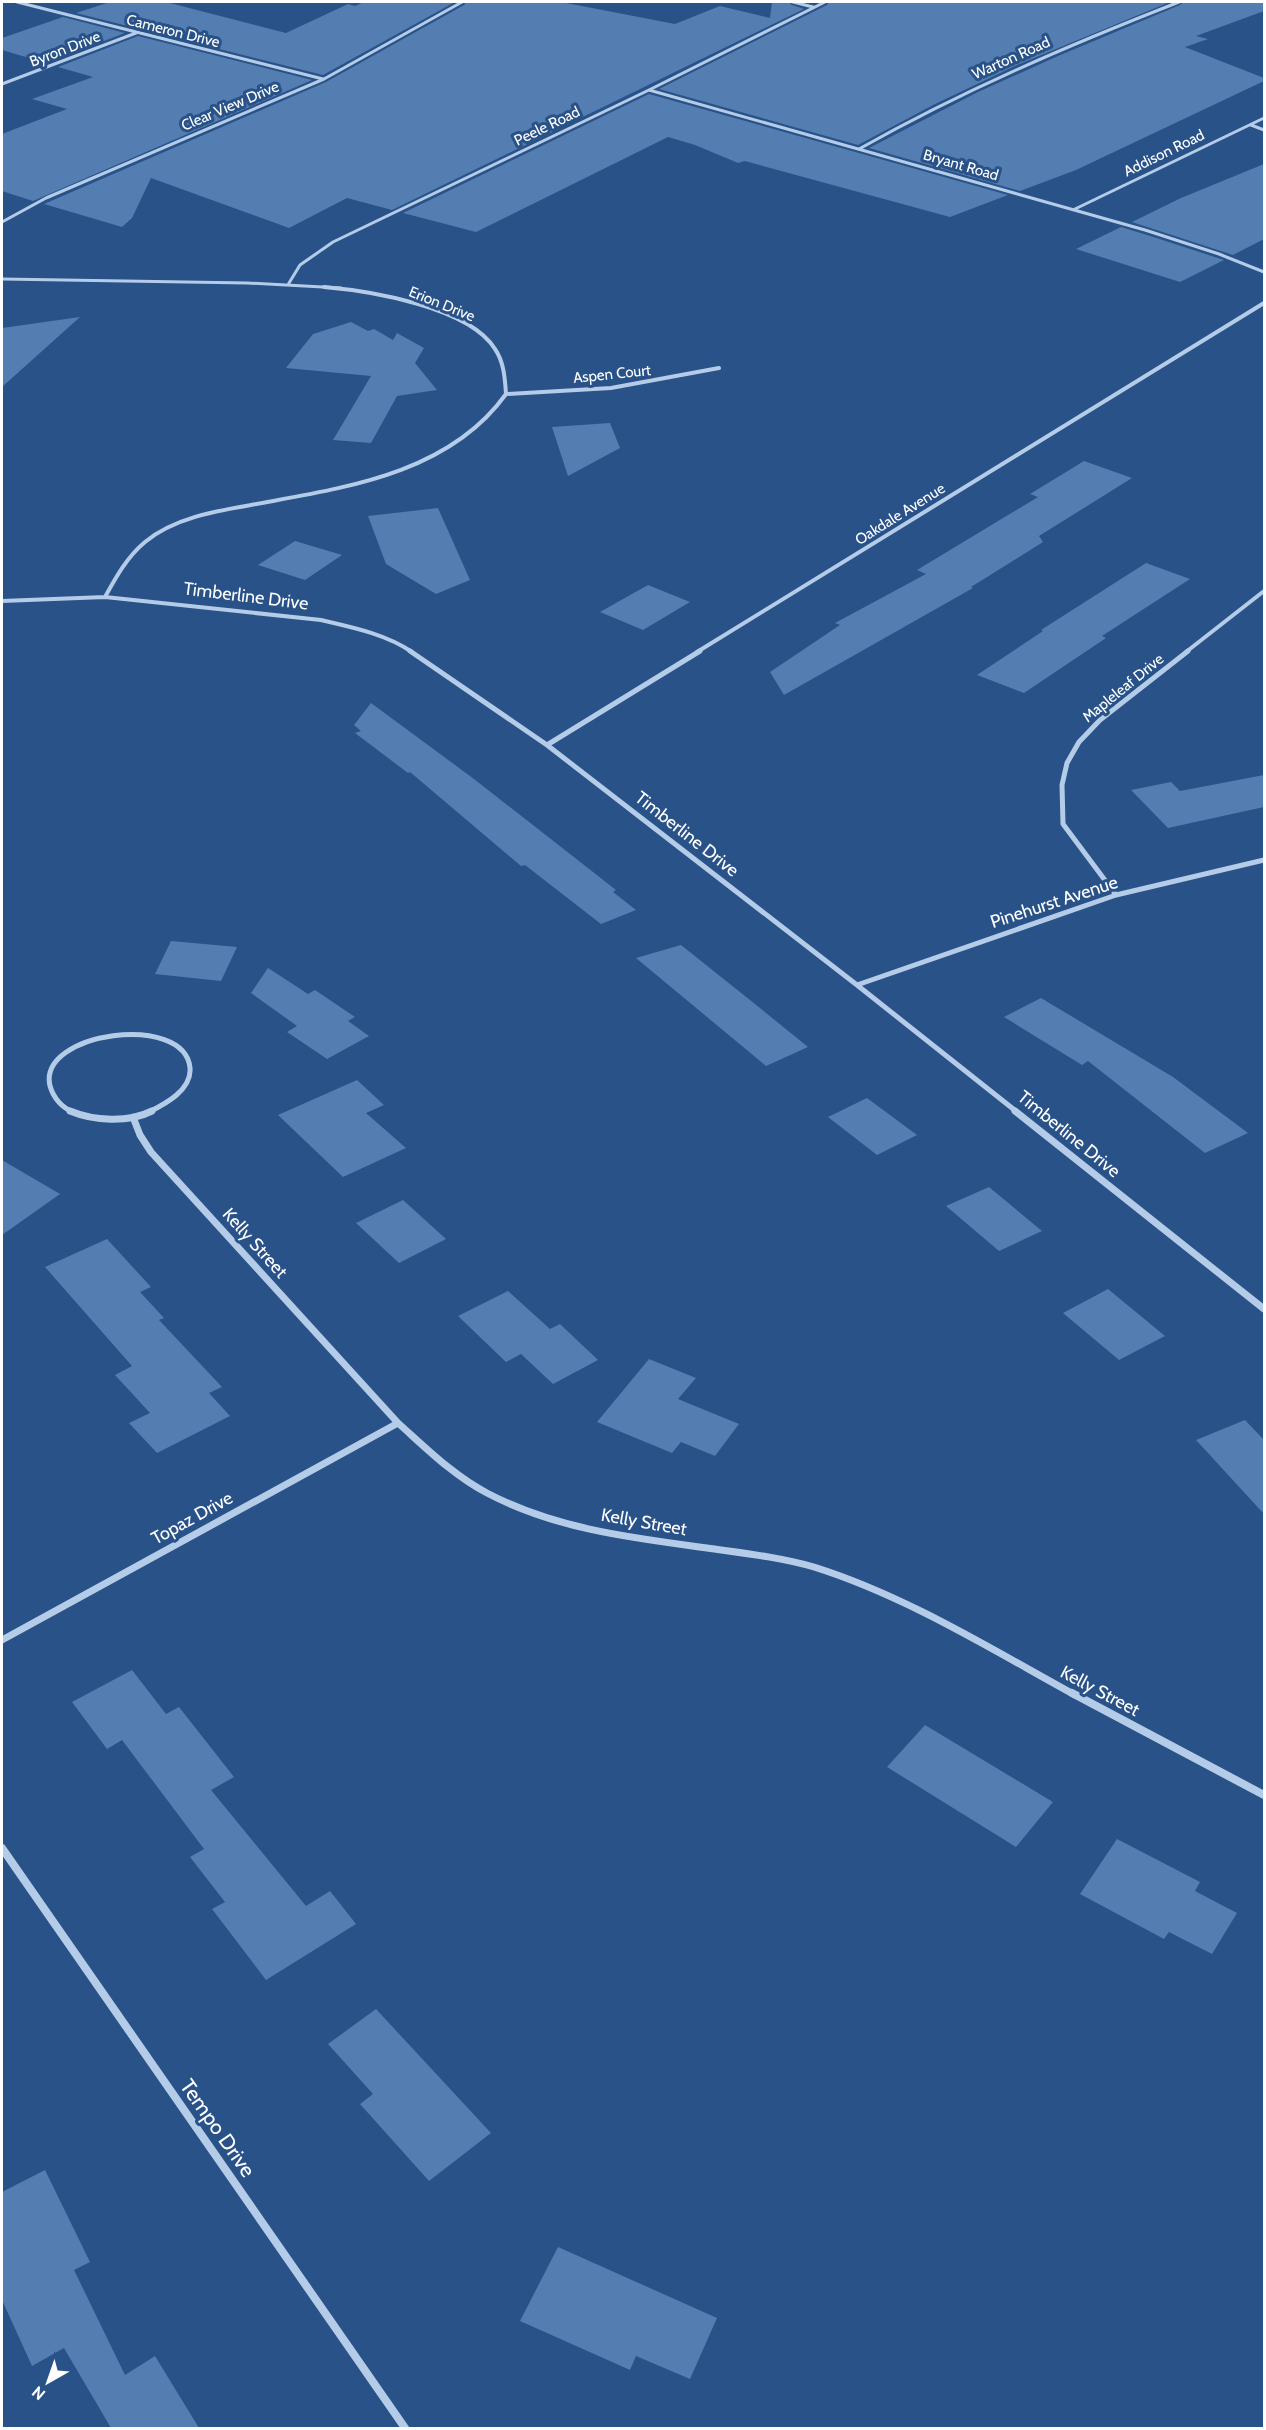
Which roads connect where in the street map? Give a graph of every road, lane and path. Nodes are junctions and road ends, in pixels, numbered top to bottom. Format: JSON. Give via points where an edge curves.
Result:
{"nodes":[{"id":1,"x":17,"y":2,"type":"edge"},
{"id":2,"x":462,"y":2,"type":"edge"},
{"id":3,"x":793,"y":2,"type":"edge"},
{"id":4,"x":825,"y":2,"type":"edge"},
{"id":5,"x":1179,"y":2,"type":"edge"},
{"id":6,"x":813,"y":7,"type":"junction"},
{"id":7,"x":137,"y":33,"type":"junction"},
{"id":8,"x":324,"y":79,"type":"junction"},
{"id":9,"x":2,"y":84,"type":"edge"},
{"id":10,"x":649,"y":90,"type":"junction"},
{"id":11,"x":1264,"y":118,"type":"edge"},
{"id":12,"x":1251,"y":125,"type":"junction"},
{"id":13,"x":1264,"y":130,"type":"edge"},
{"id":14,"x":859,"y":149,"type":"junction"},
{"id":15,"x":1075,"y":210,"type":"junction"},
{"id":16,"x":2,"y":222,"type":"edge"},
{"id":17,"x":1264,"y":272,"type":"edge"},
{"id":18,"x":2,"y":279,"type":"edge"},
{"id":19,"x":289,"y":283,"type":"junction"},
{"id":20,"x":1264,"y":303,"type":"edge"},
{"id":21,"x":719,"y":368,"type":"dead end"},
{"id":22,"x":506,"y":394,"type":"junction"},
{"id":23,"x":1264,"y":591,"type":"edge"},
{"id":24,"x":105,"y":597,"type":"junction"},
{"id":25,"x":2,"y":601,"type":"edge"},
{"id":26,"x":548,"y":745,"type":"junction"},
{"id":27,"x":1264,"y":860,"type":"edge"},
{"id":28,"x":1116,"y":896,"type":"junction"},
{"id":29,"x":858,"y":985,"type":"junction"},
{"id":30,"x":133,"y":1117,"type":"junction"},
{"id":31,"x":1264,"y":1309,"type":"edge"},
{"id":32,"x":398,"y":1423,"type":"junction"},
{"id":33,"x":2,"y":1640,"type":"edge"},
{"id":34,"x":1264,"y":1795,"type":"edge"},
{"id":35,"x":2,"y":1848,"type":"edge"},
{"id":36,"x":405,"y":2428,"type":"edge"}],
"edges":[{"from":1,"to":7,"type":"street","name":"Cameron Drive"},
{"from":2,"to":8,"type":"street","name":"Clear View Drive"},
{"from":3,"to":6,"type":"street"},
{"from":4,"to":6,"type":"street","name":"Peele Road"},
{"from":5,"to":14,"type":"street","name":"Warton Road","via":[[1016,68],[902,123]]},
{"from":6,"to":10,"type":"street","name":"Peele Road"},
{"from":7,"to":8,"type":"street","name":"Cameron Drive"},
{"from":7,"to":9,"type":"street","name":"Byron Drive"},
{"from":8,"to":16,"type":"street","name":"Clear View Drive","via":[[46,198]]},
{"from":10,"to":14,"type":"street","name":"Bryant Road"},
{"from":10,"to":19,"type":"street","name":"Peele Road","via":[[333,242],[300,265]]},
{"from":11,"to":12,"type":"street","name":"Addison Road"},
{"from":12,"to":13,"type":"street"},
{"from":12,"to":15,"type":"street","name":"Addison Road"},
{"from":14,"to":15,"type":"street","name":"Bryant Road"},
{"from":15,"to":17,"type":"street","name":"Bryant Road","via":[[1219,254]]},
{"from":18,"to":19,"type":"street","name":"Erion Drive"},
{"from":19,"to":22,"type":"street","name":"Erion Drive","via":[[417,303],[454,318],[480,332],[493,345],[505,376]]},
{"from":20,"to":26,"type":"street","name":"Oakdale Avenue"},
{"from":21,"to":22,"type":"street","name":"Aspen Court","via":[[611,388]]},
{"from":22,"to":24,"type":"street","via":[[474,431],[403,469],[374,479],[210,513],[162,531],[134,551]]},
{"from":23,"to":28,"type":"street","name":"Mapleleaf Drive","via":[[1100,720],[1079,742],[1067,763],[1062,785],[1063,824]]},
{"from":24,"to":25,"type":"street","name":"Timberline Drive"},
{"from":24,"to":26,"type":"street","name":"Timberline Drive","via":[[321,620],[384,637],[417,654]]},
{"from":26,"to":29,"type":"street","name":"Timberline Drive"},
{"from":27,"to":28,"type":"street","name":"Pinehurst Avenue"},
{"from":28,"to":29,"type":"street","name":"Pinehurst Avenue"},
{"from":29,"to":31,"type":"street","name":"Timberline Drive"},
{"from":30,"to":30,"type":"street","via":[[106,1120],[69,1111],[50,1090],[54,1066],[79,1045],[104,1036],[142,1034],[174,1044],[190,1065],[185,1089],[159,1109]]},
{"from":30,"to":32,"type":"street","name":"Kelly Street","via":[[151,1152]]},
{"from":32,"to":33,"type":"street","name":"Topaz Drive"},
{"from":32,"to":34,"type":"street","name":"Kelly Street","via":[[441,1461],[488,1493],[546,1517],[609,1533],[800,1564],[909,1606]]},
{"from":35,"to":36,"type":"street","name":"Tempo Drive"}]}
